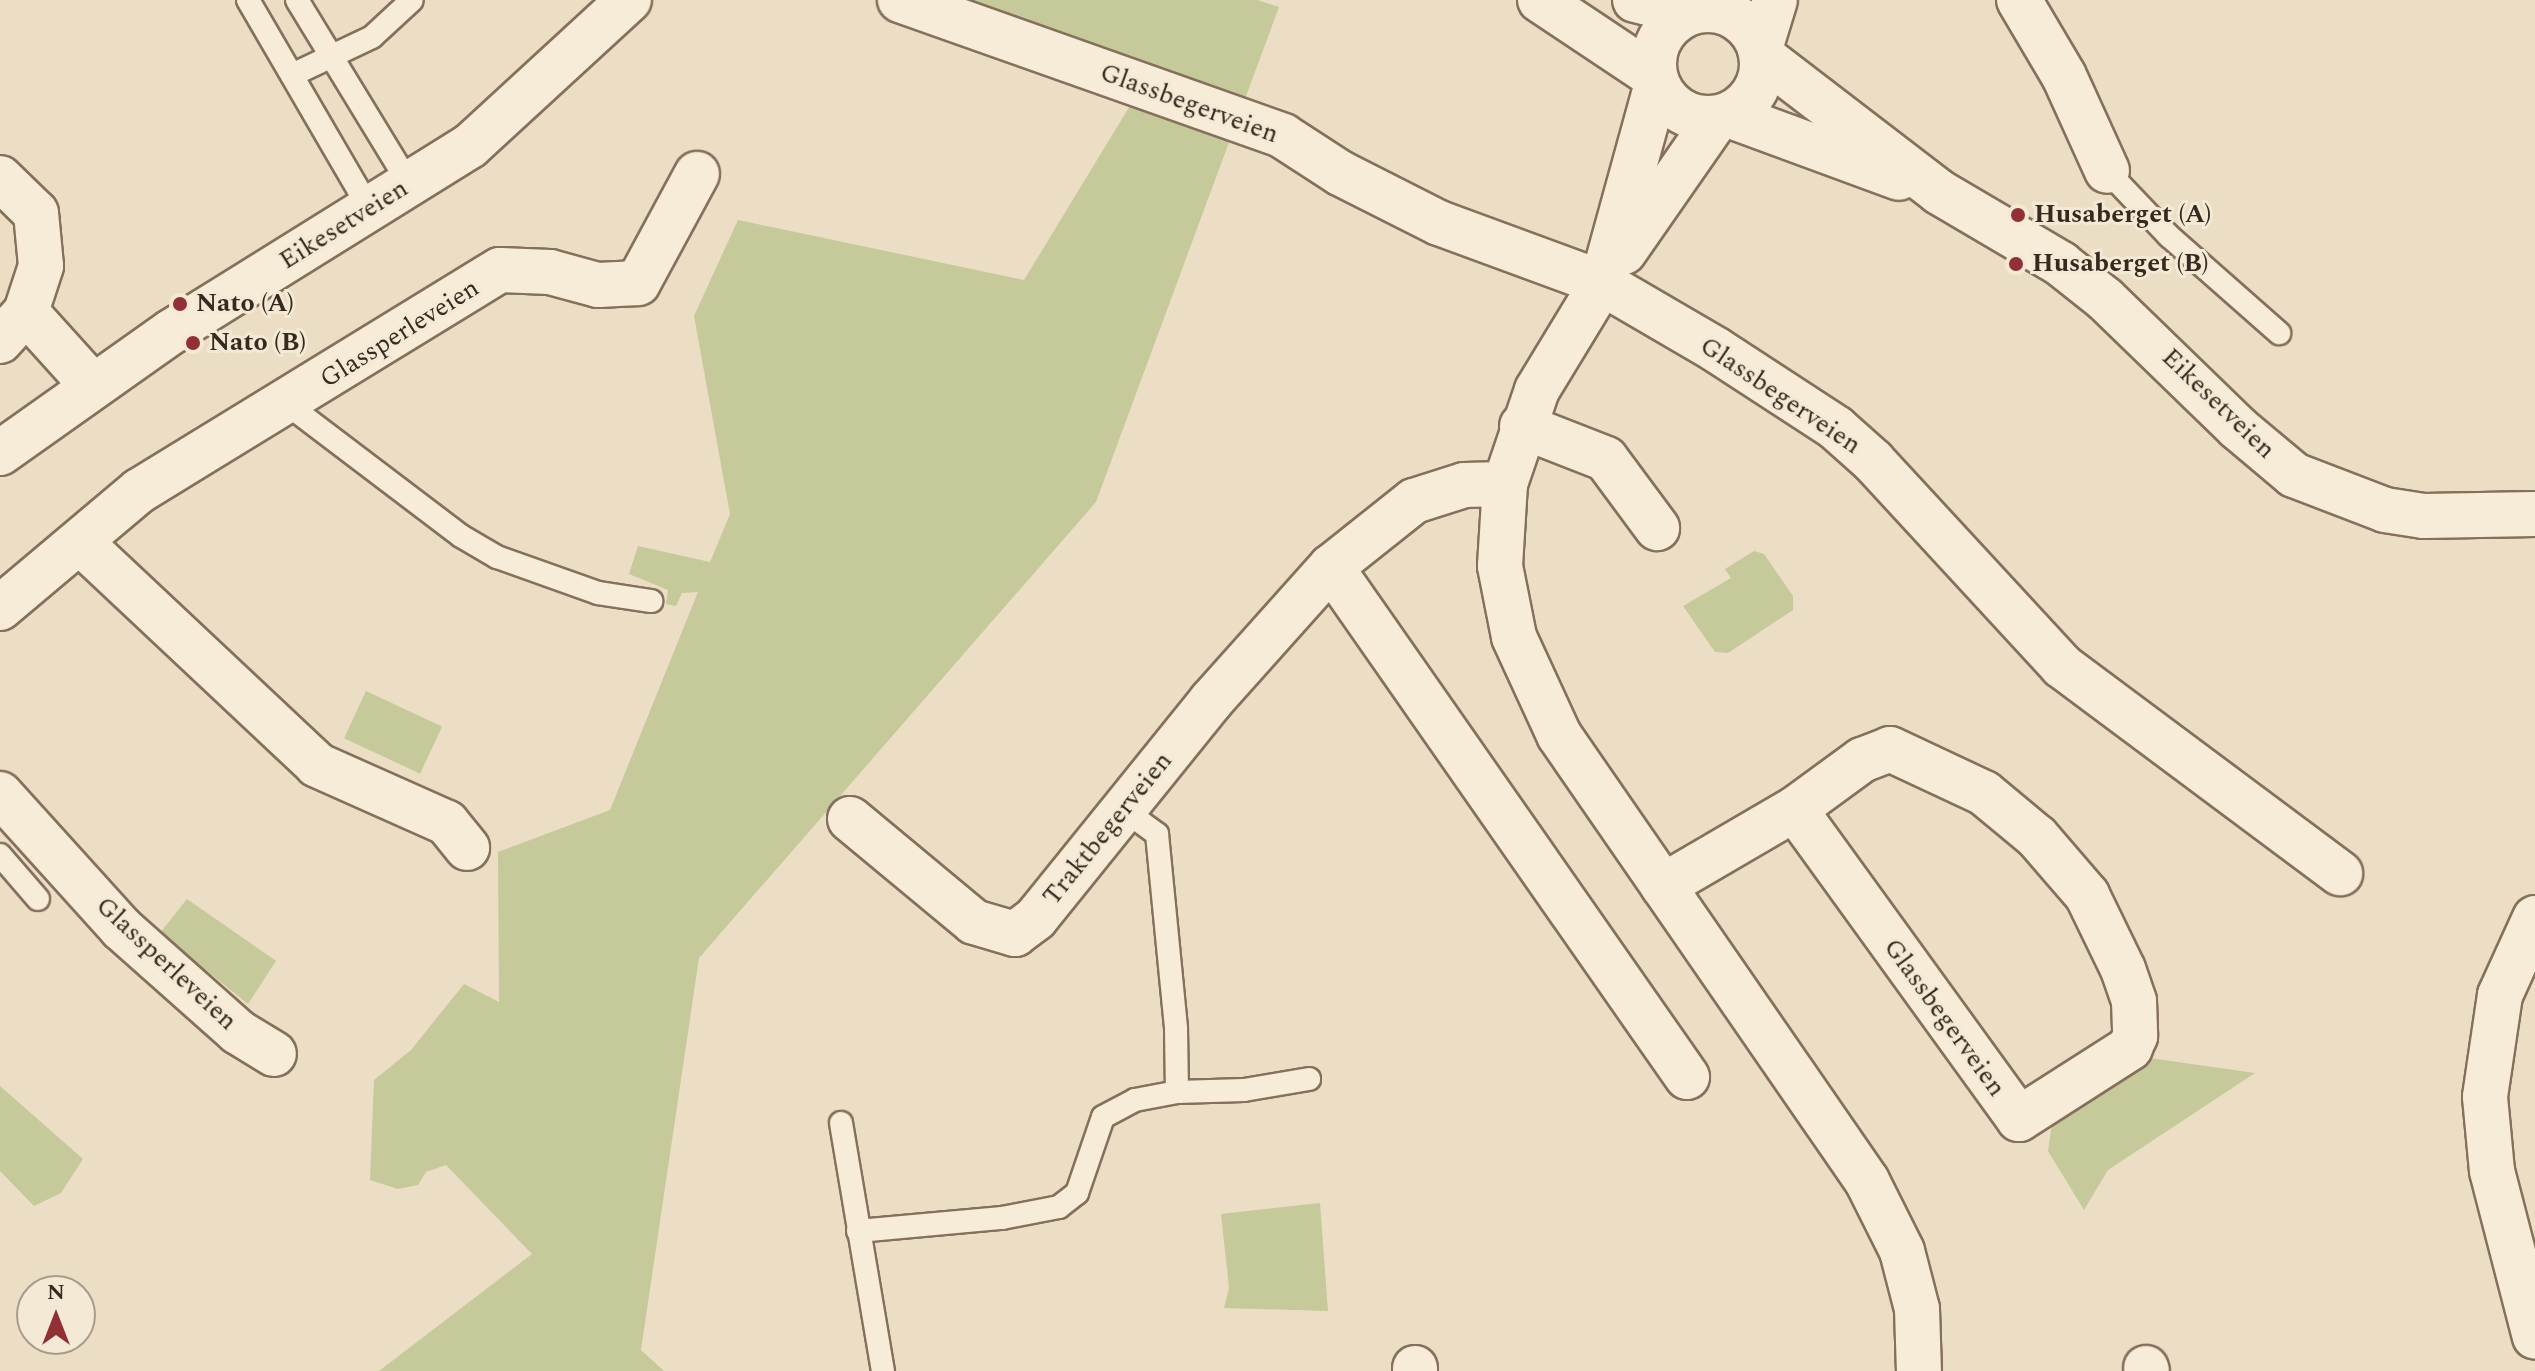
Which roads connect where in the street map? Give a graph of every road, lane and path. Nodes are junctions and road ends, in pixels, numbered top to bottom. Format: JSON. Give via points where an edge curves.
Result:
{"nodes":[{"id":1,"x":248,"y":0,"type":"edge"},
{"id":2,"x":297,"y":0,"type":"edge"},
{"id":3,"x":412,"y":0,"type":"edge"},
{"id":4,"x":629,"y":0,"type":"edge"},
{"id":5,"x":900,"y":0,"type":"edge"},
{"id":6,"x":1540,"y":0,"type":"edge"},
{"id":7,"x":1635,"y":0,"type":"edge"},
{"id":8,"x":1775,"y":0,"type":"edge"},
{"id":9,"x":2019,"y":0,"type":"edge"},
{"id":10,"x":1703,"y":7,"type":"edge"},
{"id":11,"x":1761,"y":52,"type":"junction"},
{"id":12,"x":332,"y":57,"type":"junction"},
{"id":13,"x":292,"y":75,"type":"junction"},
{"id":14,"x":1656,"y":80,"type":"junction"},
{"id":15,"x":1723,"y":116,"type":"junction"},
{"id":16,"x":2107,"y":171,"type":"joint"},
{"id":17,"x":697,"y":174,"type":"dead end"},
{"id":18,"x":0,"y":178,"type":"edge"},
{"id":19,"x":410,"y":185,"type":"junction"},
{"id":20,"x":1939,"y":192,"type":"junction"},
{"id":21,"x":370,"y":210,"type":"junction"},
{"id":22,"x":1602,"y":283,"type":"junction"},
{"id":23,"x":13,"y":326,"type":"edge"},
{"id":24,"x":2279,"y":333,"type":"dead end"},
{"id":25,"x":92,"y":385,"type":"junction"},
{"id":26,"x":287,"y":404,"type":"junction"},
{"id":27,"x":1522,"y":426,"type":"junction"},
{"id":28,"x":0,"y":453,"type":"edge"},
{"id":29,"x":1505,"y":484,"type":"junction"},
{"id":30,"x":2535,"y":514,"type":"edge"},
{"id":31,"x":1657,"y":528,"type":"dead end"},
{"id":32,"x":81,"y":543,"type":"junction"},
{"id":33,"x":1331,"y":567,"type":"junction"},
{"id":34,"x":651,"y":601,"type":"dead end"},
{"id":35,"x":0,"y":608,"type":"edge"},
{"id":36,"x":0,"y":794,"type":"edge"},
{"id":37,"x":1795,"y":809,"type":"junction"},
{"id":38,"x":1124,"y":810,"type":"junction"},
{"id":39,"x":850,"y":819,"type":"dead end"},
{"id":40,"x":467,"y":848,"type":"dead end"},
{"id":41,"x":0,"y":855,"type":"edge"},
{"id":42,"x":2340,"y":873,"type":"dead end"},
{"id":43,"x":1663,"y":886,"type":"junction"},
{"id":44,"x":38,"y":899,"type":"dead end"},
{"id":45,"x":2535,"y":918,"type":"edge"},
{"id":46,"x":274,"y":1054,"type":"dead end"},
{"id":47,"x":1687,"y":1077,"type":"dead end"},
{"id":48,"x":1309,"y":1079,"type":"dead end"},
{"id":49,"x":1177,"y":1092,"type":"junction"},
{"id":50,"x":841,"y":1123,"type":"dead end"},
{"id":51,"x":858,"y":1231,"type":"junction"},
{"id":52,"x":2535,"y":1337,"type":"edge"},
{"id":53,"x":883,"y":1371,"type":"edge"},
{"id":54,"x":1919,"y":1371,"type":"edge"}],
"edges":[{"from":1,"to":13,"type":"lane"},
{"from":2,"to":12,"type":"lane"},
{"from":3,"to":12,"type":"lane","via":[[372,37]]},
{"from":4,"to":19,"type":"street","name":"Eikesetveien","via":[[470,146]]},
{"from":5,"to":22,"type":"street","name":"Glassbegerveien","via":[[1283,136],[1340,173],[1439,223]]},
{"from":6,"to":14,"type":"street"},
{"from":7,"to":10,"type":"street"},
{"from":8,"to":11,"type":"street"},
{"from":9,"to":16,"type":"street","via":[[2064,76]]},
{"from":10,"to":11,"type":"street","via":[[1729,14],[1749,28]]},
{"from":10,"to":14,"type":"street","via":[[1667,28],[1655,51]]},
{"from":11,"to":15,"type":"street","via":[[1754,91]]},
{"from":11,"to":20,"type":"street","name":"Eikesetveien"},
{"from":12,"to":13,"type":"lane"},
{"from":12,"to":19,"type":"lane"},
{"from":13,"to":21,"type":"lane"},
{"from":14,"to":15,"type":"street","via":[[1671,104],[1692,116]]},
{"from":14,"to":22,"type":"street"},
{"from":15,"to":20,"type":"street","name":"Eikesetveien"},
{"from":15,"to":22,"type":"street"},
{"from":16,"to":24,"type":"lane","via":[[2169,236]]},
{"from":17,"to":26,"type":"street","name":"Glassperleveien","via":[[638,283],[598,285],[550,272],[500,270]]},
{"from":18,"to":23,"type":"street","via":[[36,213],[41,266]]},
{"from":19,"to":21,"type":"street","name":"Eikesetveien"},
{"from":20,"to":30,"type":"street","name":"Eikesetveien","via":[[2061,264],[2105,299],[2294,475],[2385,510],[2424,516]]},
{"from":21,"to":25,"type":"street","name":"Eikesetveien"},
{"from":22,"to":27,"type":"street","via":[[1555,354]]},
{"from":22,"to":42,"type":"street","name":"Glassbegerveien","via":[[1836,428],[1873,461],[2062,666]]},
{"from":23,"to":25,"type":"street"},
{"from":25,"to":28,"type":"street","name":"Eikesetveien"},
{"from":26,"to":32,"type":"street","name":"Glassperleveien","via":[[139,491]]},
{"from":26,"to":34,"type":"lane","via":[[461,536],[497,557],[598,593]]},
{"from":27,"to":29,"type":"street"},
{"from":27,"to":31,"type":"street","via":[[1606,459]]},
{"from":29,"to":33,"type":"street","name":"Traktbegerveien","via":[[1464,485],[1414,501]]},
{"from":29,"to":43,"type":"street","via":[[1500,566],[1514,637],[1533,688],[1559,735]]},
{"from":32,"to":35,"type":"street","name":"Glassperleveien"},
{"from":32,"to":40,"type":"street","via":[[317,765],[447,823]]},
{"from":33,"to":38,"type":"street","name":"Traktbegerveien","via":[[1211,701]]},
{"from":33,"to":47,"type":"street"},
{"from":36,"to":46,"type":"street","name":"Glassperleveien","via":[[121,928],[238,1032]]},
{"from":37,"to":37,"type":"street","name":"Glassbegerveien","via":[[1862,760],[1890,749],[1984,793],[2037,837],[2087,895],[2134,1001],[2130,1048],[2019,1119]]},
{"from":37,"to":43,"type":"street","name":"Glassbegerveien"},
{"from":38,"to":39,"type":"street","name":"Traktbegerveien","via":[[1036,918],[1015,934],[974,922]]},
{"from":38,"to":49,"type":"lane","via":[[1157,834]]},
{"from":41,"to":44,"type":"lane"},
{"from":43,"to":54,"type":"street","via":[[1867,1181],[1902,1251],[1917,1309]]},
{"from":45,"to":52,"type":"street","via":[[2500,995],[2485,1097],[2492,1171]]},
{"from":48,"to":49,"type":"lane"},
{"from":49,"to":51,"type":"lane","via":[[1135,1100],[1103,1117],[1077,1193],[1059,1207]]},
{"from":50,"to":51,"type":"lane"},
{"from":51,"to":53,"type":"lane"}]}
